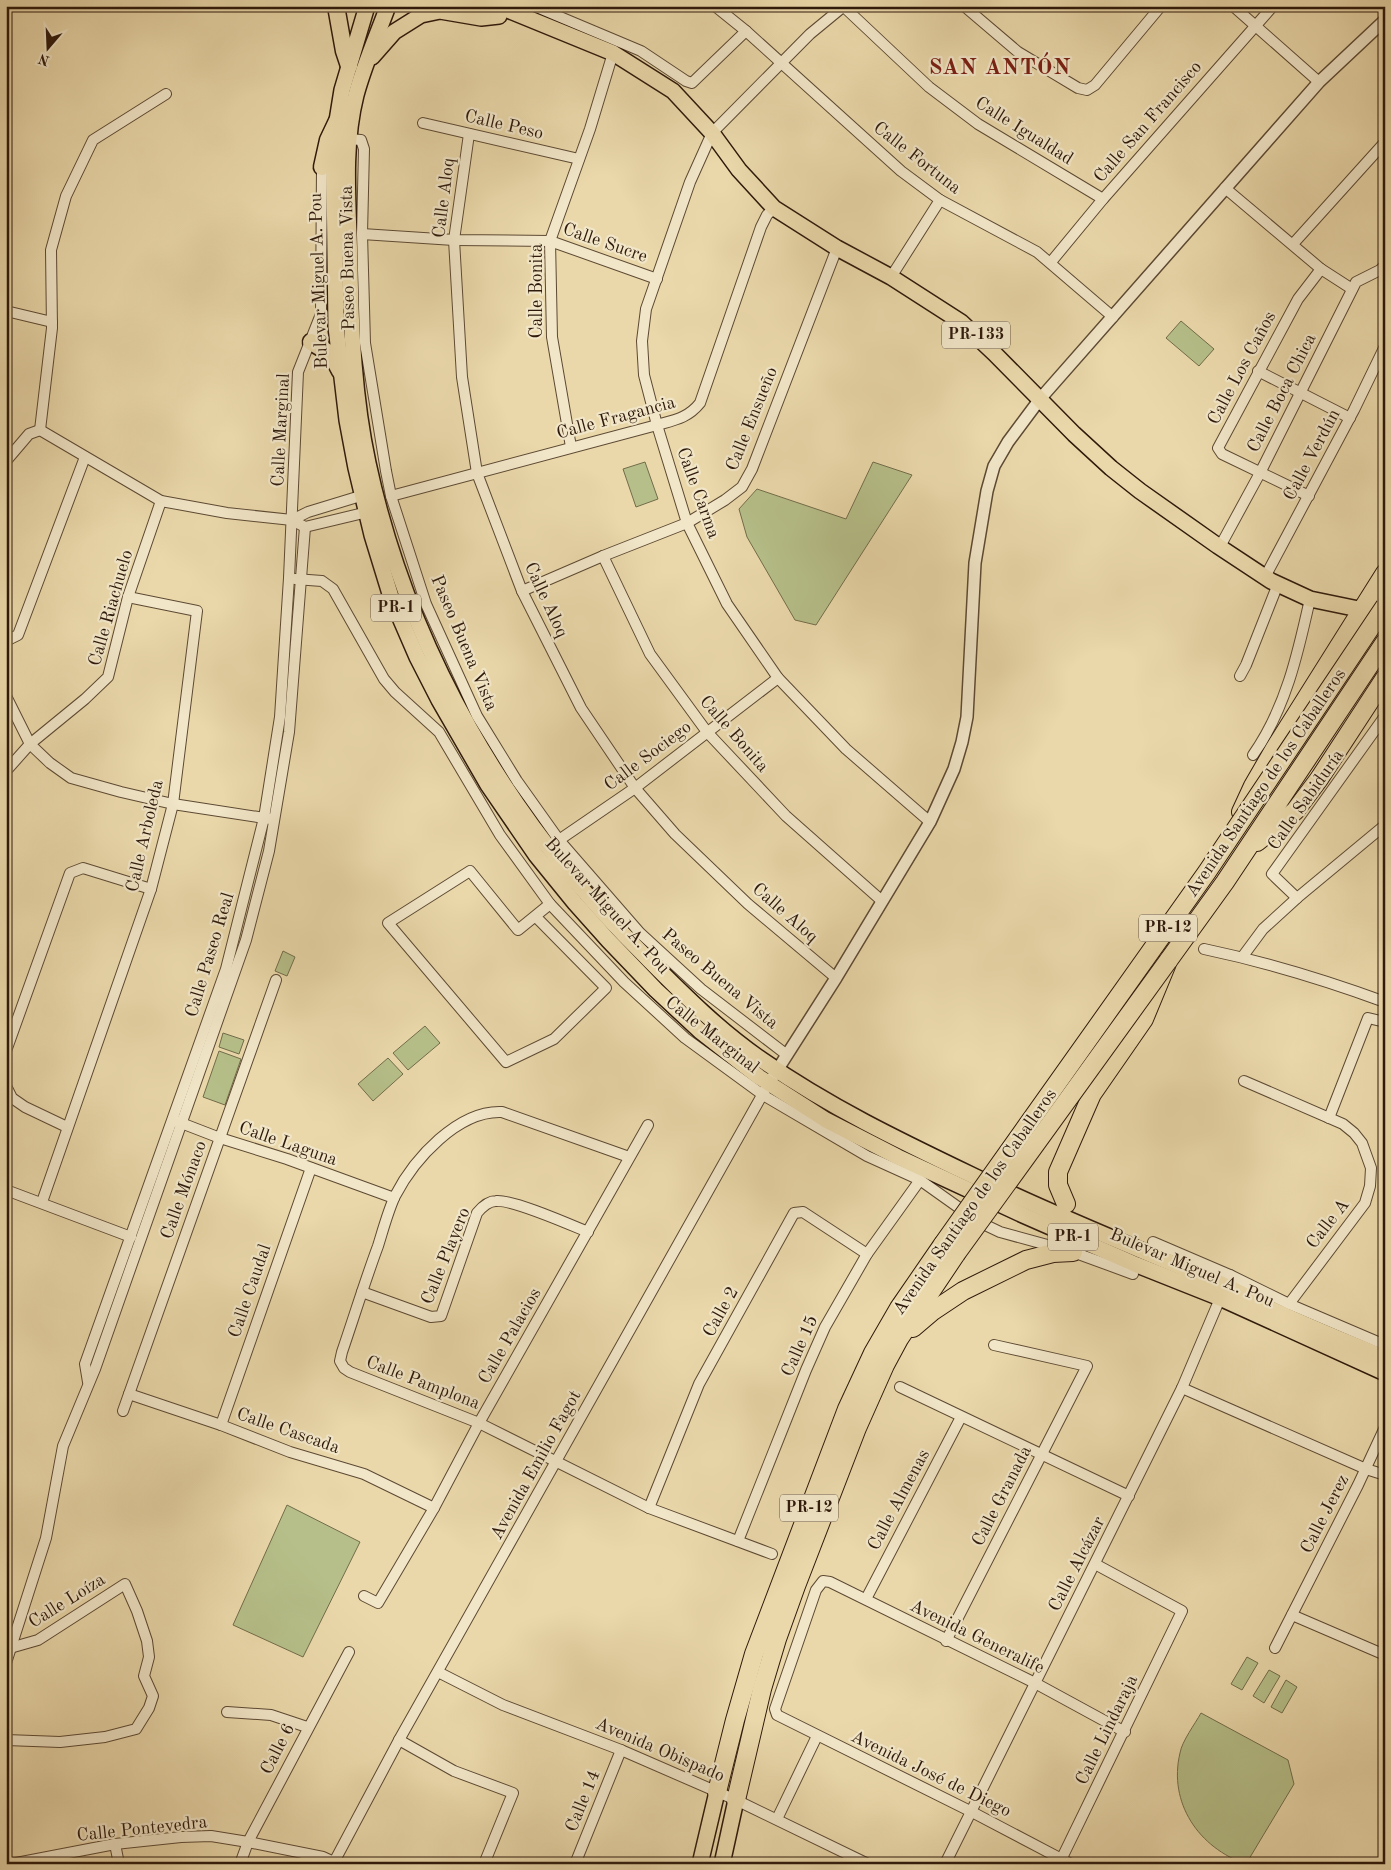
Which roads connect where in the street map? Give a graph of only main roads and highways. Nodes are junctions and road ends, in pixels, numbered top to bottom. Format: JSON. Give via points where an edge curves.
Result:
{"nodes":[{"id":1,"x":336,"y":6,"type":"edge"},
{"id":2,"x":367,"y":6,"type":"edge"},
{"id":3,"x":388,"y":6,"type":"edge"},
{"id":4,"x":469,"y":6,"type":"edge"},
{"id":5,"x":500,"y":9,"type":"edge"},
{"id":6,"x":366,"y":64,"type":"junction"},
{"id":7,"x":349,"y":66,"type":"junction"},
{"id":8,"x":337,"y":121,"type":"junction"},
{"id":9,"x":322,"y":167,"type":"road end"},
{"id":10,"x":311,"y":342,"type":"road end"},
{"id":11,"x":340,"y":371,"type":"junction"},
{"id":12,"x":369,"y":493,"type":"junction"},
{"id":13,"x":1385,"y":573,"type":"edge"},
{"id":14,"x":1385,"y":606,"type":"edge"},
{"id":15,"x":1362,"y":609,"type":"junction"},
{"id":16,"x":1385,"y":614,"type":"edge"},
{"id":17,"x":1385,"y":642,"type":"edge"},
{"id":18,"x":1385,"y":678,"type":"edge"},
{"id":19,"x":1226,"y":844,"type":"junction"},
{"id":20,"x":1243,"y":854,"type":"junction"},
{"id":21,"x":1168,"y":961,"type":"junction"},
{"id":22,"x":1066,"y":1204,"type":"dead end"},
{"id":23,"x":949,"y":1249,"type":"junction"},
{"id":24,"x":1072,"y":1252,"type":"road end"},
{"id":25,"x":1225,"y":1286,"type":"junction"},
{"id":26,"x":899,"y":1339,"type":"junction"},
{"id":27,"x":1385,"y":1358,"type":"edge"},
{"id":28,"x":1385,"y":1373,"type":"edge"},
{"id":29,"x":717,"y":1792,"type":"joint"},
{"id":30,"x":736,"y":1800,"type":"joint"},
{"id":31,"x":700,"y":1864,"type":"edge"},
{"id":32,"x":722,"y":1864,"type":"edge"}],
"edges":[{"from":1,"to":7,"type":"highway"},
{"from":2,"to":7,"type":"main road","name":"Bulevar Miguel A. Pou","number":"PR-1"},
{"from":3,"to":6,"type":"main road","name":"Bulevar Miguel A. Pou","number":"PR-1"},
{"from":4,"to":5,"type":"main road","number":"PR-133"},
{"from":5,"to":6,"type":"main road","via":[[481,18],[440,11],[421,15],[394,32]]},
{"from":5,"to":15,"type":"main road","number":"PR-133","via":[[613,53],[674,91],[774,208],[961,322],[1074,434],[1140,491],[1272,581],[1310,599]]},
{"from":6,"to":12,"type":"main road","name":"Bulevar Miguel A. Pou","number":"PR-1","via":[[355,97],[348,178],[352,355],[369,466]]},
{"from":7,"to":8,"type":"main road","name":"Bulevar Miguel A. Pou","number":"PR-1"},
{"from":8,"to":9,"type":"highway","via":[[328,140]]},
{"from":8,"to":11,"type":"main road","name":"Bulevar Miguel A. Pou","number":"PR-1","via":[[335,287]]},
{"from":10,"to":11,"type":"highway","via":[[331,354]]},
{"from":11,"to":12,"type":"main road","name":"Bulevar Miguel A. Pou","number":"PR-1","via":[[347,420]]},
{"from":12,"to":25,"type":"main road","name":"Bulevar Miguel A. Pou","number":"PR-1","via":[[430,650],[483,751],[531,825],[574,880],[632,943],[711,1020],[747,1050],[769,1083],[872,1126],[1027,1202]]},
{"from":13,"to":15,"type":"highway"},
{"from":14,"to":19,"type":"highway","name":"Avenida Santiago de los Caballeros","number":"PR-12","bridge":true},
{"from":15,"to":16,"type":"main road","number":"PR-133"},
{"from":15,"to":19,"type":"highway","bridge":true,"via":[[1253,786]]},
{"from":17,"to":20,"type":"highway","name":"Avenida Santiago de los Caballeros","number":"PR-12"},
{"from":18,"to":20,"type":"highway","via":[[1295,811]]},
{"from":19,"to":23,"type":"highway","name":"Avenida Santiago de los Caballeros","number":"PR-12","bridge":true},
{"from":20,"to":21,"type":"highway","name":"Avenida Santiago de los Caballeros","number":"PR-12"},
{"from":21,"to":22,"type":"highway","bridge":true,"via":[[1144,1019],[1092,1094],[1058,1172],[1058,1185]]},
{"from":21,"to":23,"type":"highway","name":"Avenida Santiago de los Caballeros","number":"PR-12","bridge":true},
{"from":23,"to":26,"type":"highway","name":"Avenida Santiago de los Caballeros","number":"PR-12"},
{"from":23,"to":29,"type":"highway","name":"Avenida Santiago de los Caballeros","number":"PR-12","via":[[899,1308],[873,1353],[847,1409],[754,1654]]},
{"from":24,"to":26,"type":"highway","via":[[1026,1260],[963,1291]]},
{"from":25,"to":27,"type":"main road","name":"Bulevar Miguel A. Pou","number":"PR-1","via":[[1283,1315]]},
{"from":25,"to":28,"type":"main road","name":"Bulevar Miguel A. Pou","number":"PR-1"},
{"from":26,"to":30,"type":"highway","name":"Avenida Santiago de los Caballeros","number":"PR-12","via":[[857,1428],[796,1586],[762,1689]]},
{"from":29,"to":31,"type":"main road","name":"Avenida Santiago de los Caballeros","number":"PR-12"},
{"from":30,"to":32,"type":"main road","name":"Avenida Santiago de los Caballeros","number":"PR-12"}]}
